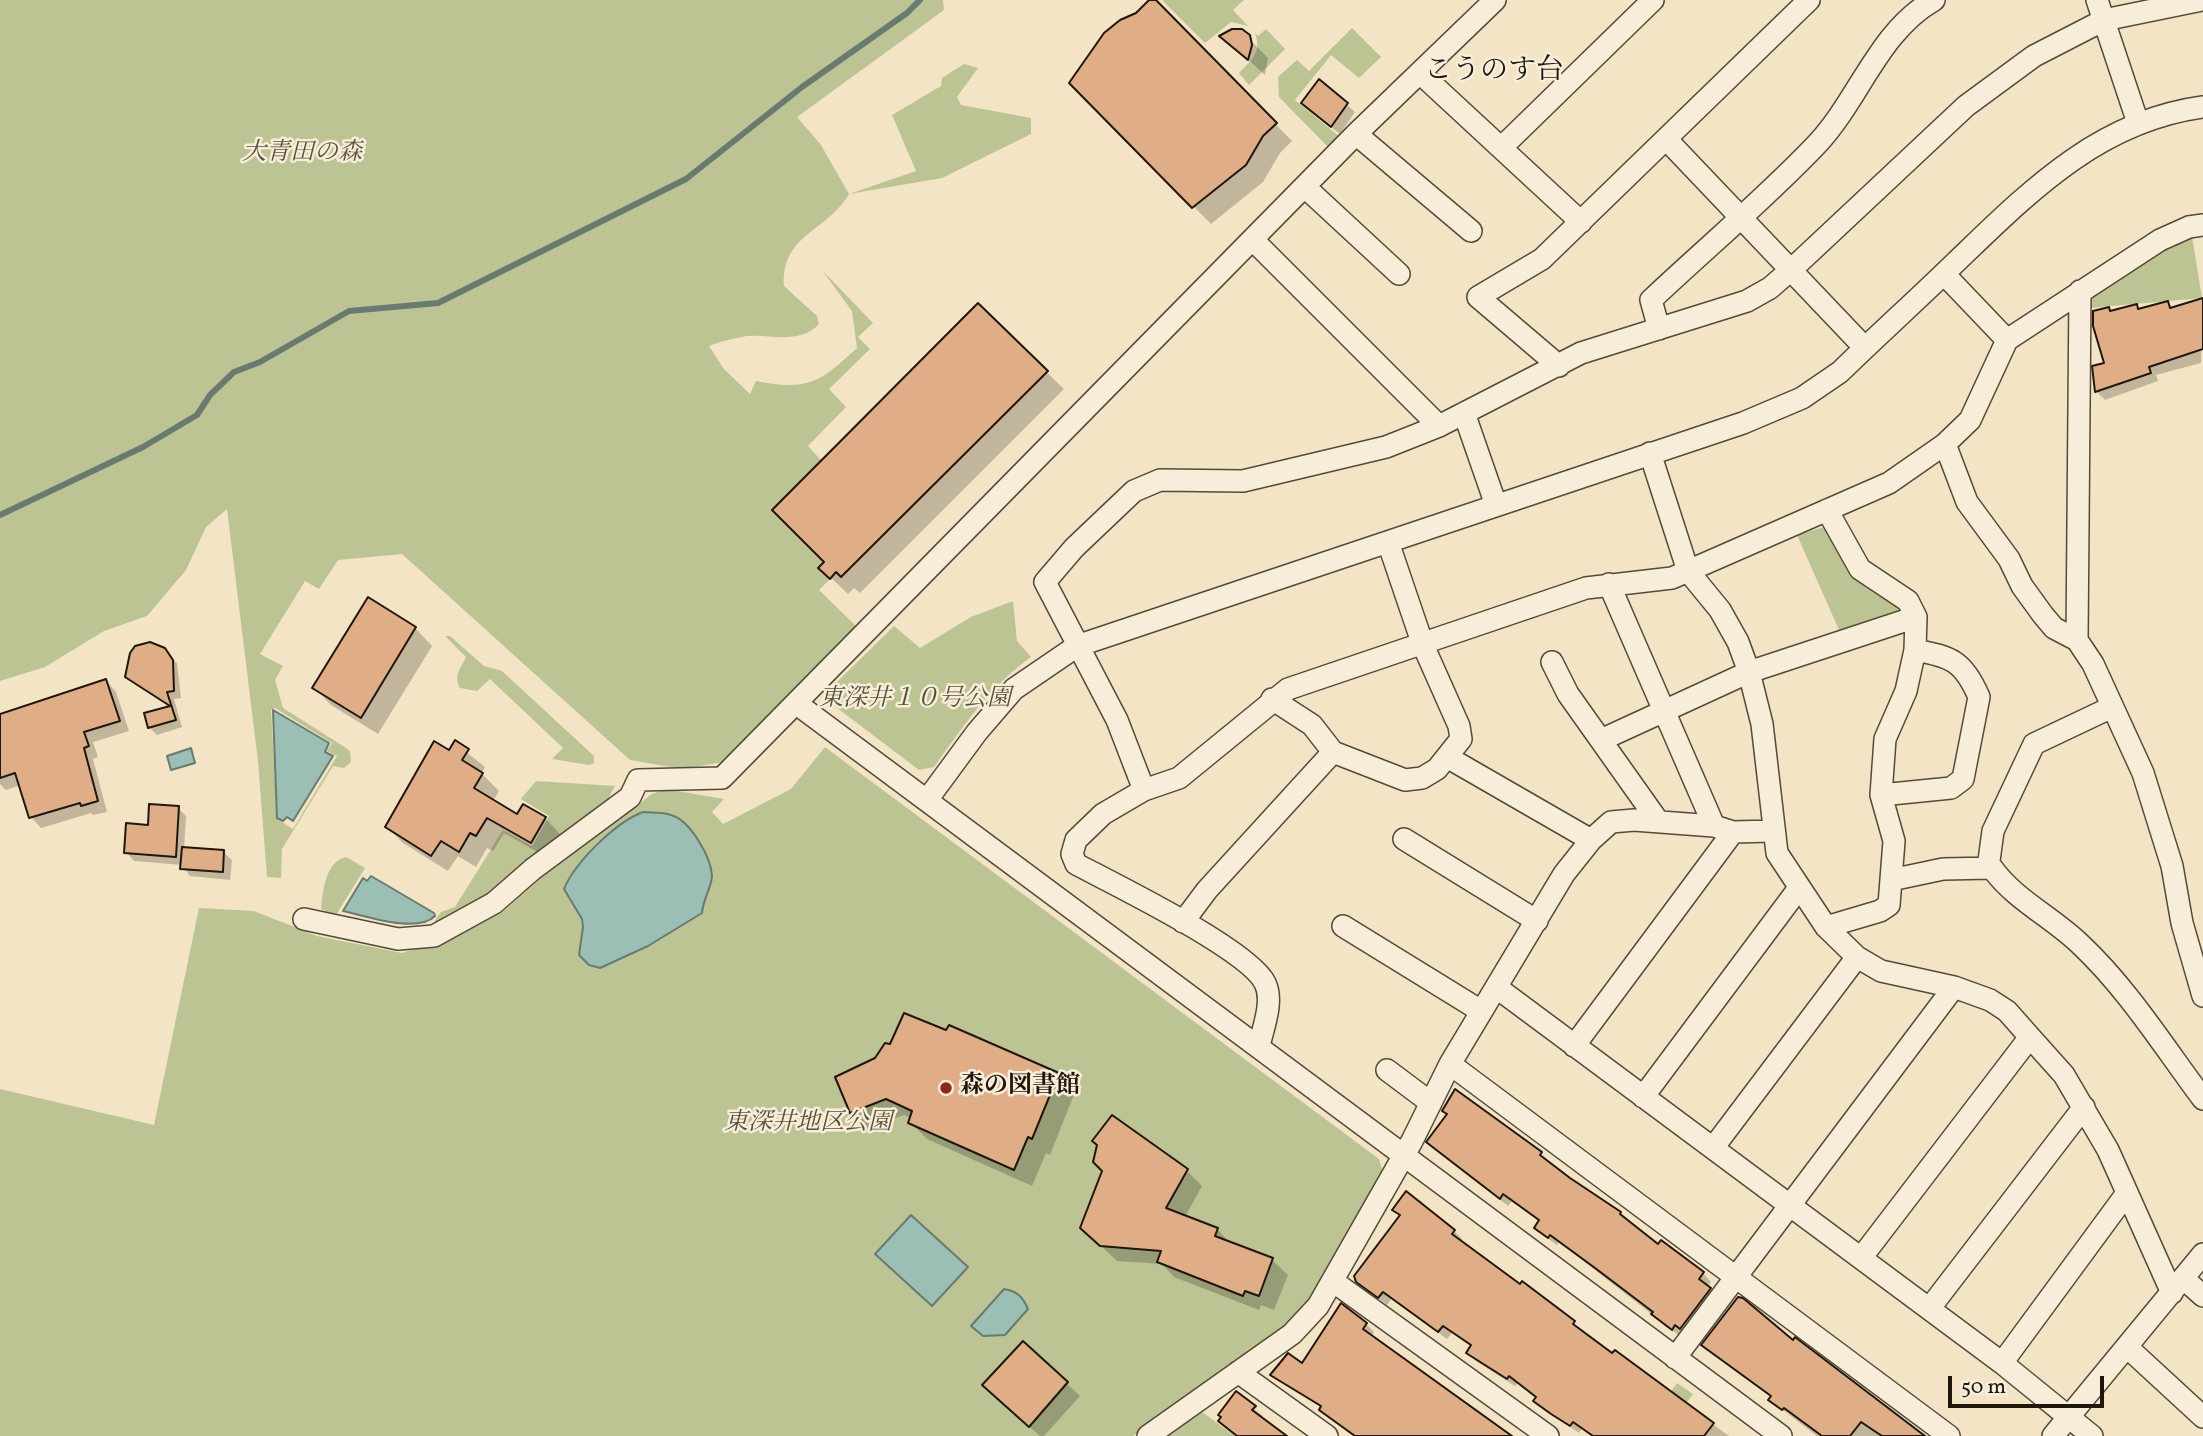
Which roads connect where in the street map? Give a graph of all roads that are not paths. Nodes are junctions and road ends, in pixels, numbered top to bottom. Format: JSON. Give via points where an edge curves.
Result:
{"nodes":[{"id":1,"x":1495,"y":0,"type":"edge"},
{"id":2,"x":1653,"y":0,"type":"edge"},
{"id":3,"x":1809,"y":0,"type":"edge"},
{"id":4,"x":1934,"y":0,"type":"edge"},
{"id":5,"x":2097,"y":0,"type":"edge"},
{"id":6,"x":2202,"y":0,"type":"edge"},
{"id":7,"x":1914,"y":4,"type":"edge"},
{"id":8,"x":2104,"y":20,"type":"junction"},
{"id":9,"x":1420,"y":73,"type":"junction"},
{"id":10,"x":2203,"y":107,"type":"edge"},
{"id":11,"x":2138,"y":123,"type":"junction"},
{"id":12,"x":1356,"y":134,"type":"junction"},
{"id":13,"x":1667,"y":139,"type":"junction"},
{"id":14,"x":1502,"y":147,"type":"junction"},
{"id":15,"x":1305,"y":187,"type":"junction"},
{"id":16,"x":1739,"y":217,"type":"junction"},
{"id":17,"x":1581,"y":222,"type":"junction"},
{"id":18,"x":2203,"y":225,"type":"edge"},
{"id":19,"x":1471,"y":231,"type":"dead end"},
{"id":20,"x":1253,"y":240,"type":"junction"},
{"id":21,"x":1792,"y":269,"type":"junction"},
{"id":22,"x":1399,"y":274,"type":"dead end"},
{"id":23,"x":1944,"y":274,"type":"junction"},
{"id":24,"x":2080,"y":291,"type":"junction"},
{"id":25,"x":1658,"y":328,"type":"junction"},
{"id":26,"x":2007,"y":340,"type":"junction"},
{"id":27,"x":1865,"y":348,"type":"junction"},
{"id":28,"x":1559,"y":366,"type":"junction"},
{"id":29,"x":1464,"y":413,"type":"junction"},
{"id":30,"x":1439,"y":426,"type":"junction"},
{"id":31,"x":1945,"y":444,"type":"junction"},
{"id":32,"x":1650,"y":453,"type":"junction"},
{"id":33,"x":1496,"y":505,"type":"junction"},
{"id":34,"x":1827,"y":510,"type":"junction"},
{"id":35,"x":1388,"y":542,"type":"junction"},
{"id":36,"x":1688,"y":571,"type":"junction"},
{"id":37,"x":1609,"y":584,"type":"junction"},
{"id":38,"x":1916,"y":617,"type":"junction"},
{"id":39,"x":2077,"y":640,"type":"junction"},
{"id":40,"x":1423,"y":645,"type":"junction"},
{"id":41,"x":1077,"y":646,"type":"junction"},
{"id":42,"x":1914,"y":650,"type":"junction"},
{"id":43,"x":1552,"y":662,"type":"dead end"},
{"id":44,"x":1749,"y":672,"type":"junction"},
{"id":45,"x":1272,"y":699,"type":"junction"},
{"id":46,"x":797,"y":704,"type":"junction"},
{"id":47,"x":2112,"y":707,"type":"junction"},
{"id":48,"x":1663,"y":712,"type":"junction"},
{"id":49,"x":1601,"y":740,"type":"junction"},
{"id":50,"x":1333,"y":752,"type":"junction"},
{"id":51,"x":1447,"y":757,"type":"junction"},
{"id":52,"x":1144,"y":790,"type":"junction"},
{"id":53,"x":1881,"y":795,"type":"junction"},
{"id":54,"x":927,"y":800,"type":"junction"},
{"id":55,"x":1658,"y":821,"type":"junction"},
{"id":56,"x":1724,"y":829,"type":"junction"},
{"id":57,"x":1773,"y":831,"type":"junction"},
{"id":58,"x":1404,"y":839,"type":"dead end"},
{"id":59,"x":1591,"y":840,"type":"junction"},
{"id":60,"x":1988,"y":868,"type":"junction"},
{"id":61,"x":1891,"y":880,"type":"junction"},
{"id":62,"x":1799,"y":888,"type":"junction"},
{"id":63,"x":304,"y":919,"type":"dead end"},
{"id":64,"x":1537,"y":920,"type":"junction"},
{"id":65,"x":1182,"y":922,"type":"junction"},
{"id":66,"x":1343,"y":926,"type":"dead end"},
{"id":67,"x":1826,"y":927,"type":"junction"},
{"id":68,"x":1857,"y":957,"type":"junction"},
{"id":69,"x":1954,"y":986,"type":"junction"},
{"id":70,"x":1496,"y":987,"type":"junction"},
{"id":71,"x":2203,"y":996,"type":"edge"},
{"id":72,"x":1481,"y":1011,"type":"junction"},
{"id":73,"x":2030,"y":1037,"type":"junction"},
{"id":74,"x":1259,"y":1046,"type":"junction"},
{"id":75,"x":1574,"y":1046,"type":"junction"},
{"id":76,"x":1450,"y":1064,"type":"junction"},
{"id":77,"x":1387,"y":1070,"type":"dead end"},
{"id":78,"x":1643,"y":1097,"type":"junction"},
{"id":79,"x":2203,"y":1099,"type":"edge"},
{"id":80,"x":1431,"y":1103,"type":"junction"},
{"id":81,"x":2084,"y":1107,"type":"junction"},
{"id":82,"x":1713,"y":1148,"type":"junction"},
{"id":83,"x":1404,"y":1154,"type":"junction"},
{"id":84,"x":2127,"y":1193,"type":"junction"},
{"id":85,"x":1789,"y":1205,"type":"junction"},
{"id":86,"x":2203,"y":1255,"type":"edge"},
{"id":87,"x":1861,"y":1258,"type":"junction"},
{"id":88,"x":1736,"y":1277,"type":"junction"},
{"id":89,"x":1334,"y":1282,"type":"junction"},
{"id":90,"x":2178,"y":1286,"type":"junction"},
{"id":91,"x":2203,"y":1296,"type":"edge"},
{"id":92,"x":1929,"y":1309,"type":"junction"},
{"id":93,"x":2127,"y":1348,"type":"junction"},
{"id":94,"x":1675,"y":1357,"type":"junction"},
{"id":95,"x":2002,"y":1363,"type":"junction"},
{"id":96,"x":1238,"y":1372,"type":"junction"},
{"id":97,"x":2070,"y":1415,"type":"junction"},
{"id":98,"x":2203,"y":1417,"type":"edge"},
{"id":99,"x":1149,"y":1436,"type":"edge"},
{"id":100,"x":1327,"y":1436,"type":"edge"},
{"id":101,"x":1548,"y":1436,"type":"edge"},
{"id":102,"x":1781,"y":1436,"type":"edge"},
{"id":103,"x":1949,"y":1436,"type":"edge"},
{"id":104,"x":2053,"y":1436,"type":"edge"},
{"id":105,"x":2092,"y":1436,"type":"edge"}],
"edges":[{"from":1,"to":9,"type":"street"},
{"from":2,"to":14,"type":"street"},
{"from":3,"to":13,"type":"street"},
{"from":4,"to":7,"type":"street"},
{"from":5,"to":8,"type":"street"},
{"from":6,"to":8,"type":"street"},
{"from":7,"to":16,"type":"street","via":[[1819,142]]},
{"from":8,"to":11,"type":"street"},
{"from":8,"to":21,"type":"street","via":[[2034,55],[1966,106]]},
{"from":9,"to":12,"type":"street"},
{"from":9,"to":14,"type":"street"},
{"from":10,"to":11,"type":"street"},
{"from":11,"to":23,"type":"street","via":[[2111,134],[2047,176]]},
{"from":12,"to":15,"type":"street"},
{"from":12,"to":19,"type":"street"},
{"from":13,"to":16,"type":"street"},
{"from":13,"to":17,"type":"street"},
{"from":14,"to":17,"type":"street"},
{"from":15,"to":20,"type":"street"},
{"from":15,"to":22,"type":"street"},
{"from":16,"to":21,"type":"street"},
{"from":16,"to":25,"type":"street","via":[[1651,300]]},
{"from":17,"to":28,"type":"street","via":[[1542,259],[1478,297]]},
{"from":18,"to":24,"type":"street","via":[[2160,240]]},
{"from":20,"to":30,"type":"street"},
{"from":20,"to":46,"type":"street"},
{"from":21,"to":25,"type":"street","via":[[1747,301]]},
{"from":21,"to":27,"type":"street"},
{"from":23,"to":26,"type":"street"},
{"from":23,"to":27,"type":"street"},
{"from":24,"to":26,"type":"street"},
{"from":24,"to":39,"type":"street"},
{"from":25,"to":28,"type":"street","via":[[1581,353]]},
{"from":26,"to":31,"type":"street","via":[[1970,420]]},
{"from":27,"to":32,"type":"street","via":[[1818,388],[1773,412]]},
{"from":28,"to":29,"type":"street"},
{"from":29,"to":30,"type":"street"},
{"from":29,"to":33,"type":"street"},
{"from":30,"to":41,"type":"street","via":[[1386,447],[1243,481],[1160,480],[1134,491],[1045,582]]},
{"from":31,"to":34,"type":"street","via":[[1889,483]]},
{"from":31,"to":39,"type":"street","via":[[1966,502],[2009,559],[2022,586],[2054,628]]},
{"from":32,"to":33,"type":"street"},
{"from":32,"to":36,"type":"street"},
{"from":33,"to":35,"type":"street"},
{"from":34,"to":36,"type":"street"},
{"from":34,"to":38,"type":"street","via":[[1860,569],[1908,601]]},
{"from":35,"to":40,"type":"street"},
{"from":35,"to":41,"type":"street"},
{"from":36,"to":37,"type":"street","via":[[1672,578]]},
{"from":36,"to":44,"type":"street","via":[[1720,610]]},
{"from":37,"to":40,"type":"street","via":[[1586,587]]},
{"from":37,"to":48,"type":"street"},
{"from":38,"to":42,"type":"street"},
{"from":38,"to":44,"type":"street"},
{"from":39,"to":47,"type":"street"},
{"from":40,"to":45,"type":"street","via":[[1288,688]]},
{"from":40,"to":51,"type":"street","via":[[1460,726],[1461,739]]},
{"from":41,"to":52,"type":"street","via":[[1117,720]]},
{"from":41,"to":54,"type":"street","via":[[1014,689]]},
{"from":42,"to":53,"type":"street","via":[[1906,691],[1885,739]]},
{"from":42,"to":53,"type":"street","via":[[1959,663],[1979,697],[1963,779],[1951,788]]},
{"from":43,"to":49,"type":"street"},
{"from":44,"to":48,"type":"street"},
{"from":44,"to":57,"type":"street","via":[[1762,724]]},
{"from":45,"to":50,"type":"street","via":[[1312,724]]},
{"from":45,"to":52,"type":"street","via":[[1179,778]]},
{"from":46,"to":54,"type":"street"},
{"from":46,"to":63,"type":"street","via":[[722,778],[639,780],[630,797],[494,904],[434,936],[398,939]]},
{"from":47,"to":60,"type":"street","via":[[2034,744],[1993,831]]},
{"from":47,"to":71,"type":"street","via":[[2143,773],[2168,852]]},
{"from":48,"to":49,"type":"street"},
{"from":48,"to":56,"type":"street"},
{"from":49,"to":55,"type":"street"},
{"from":50,"to":51,"type":"street","via":[[1405,780],[1422,778]]},
{"from":50,"to":65,"type":"street"},
{"from":51,"to":59,"type":"street"},
{"from":52,"to":65,"type":"street","via":[[1095,821],[1076,840],[1072,854],[1076,864]]},
{"from":53,"to":61,"type":"street","via":[[1895,841]]},
{"from":54,"to":74,"type":"street"},
{"from":55,"to":56,"type":"street"},
{"from":55,"to":59,"type":"street","via":[[1611,822]]},
{"from":56,"to":57,"type":"street"},
{"from":56,"to":75,"type":"street"},
{"from":57,"to":62,"type":"street","via":[[1777,853]]},
{"from":58,"to":64,"type":"street"},
{"from":59,"to":64,"type":"street"},
{"from":60,"to":61,"type":"street","via":[[1943,869]]},
{"from":60,"to":79,"type":"street","via":[[2080,943]]},
{"from":61,"to":67,"type":"street","via":[[1889,905]]},
{"from":62,"to":67,"type":"street"},
{"from":62,"to":78,"type":"street"},
{"from":64,"to":70,"type":"street"},
{"from":65,"to":74,"type":"street","via":[[1254,968],[1266,985],[1268,1004]]},
{"from":66,"to":72,"type":"street"},
{"from":67,"to":68,"type":"street"},
{"from":68,"to":69,"type":"street","via":[[1881,971]]},
{"from":68,"to":82,"type":"street"},
{"from":69,"to":73,"type":"street","via":[[2007,1011]]},
{"from":69,"to":85,"type":"street"},
{"from":70,"to":72,"type":"street"},
{"from":70,"to":75,"type":"street"},
{"from":72,"to":76,"type":"street"},
{"from":73,"to":81,"type":"street","via":[[2064,1075]]},
{"from":73,"to":87,"type":"street"},
{"from":74,"to":83,"type":"street"},
{"from":75,"to":78,"type":"street"},
{"from":76,"to":80,"type":"street"},
{"from":76,"to":88,"type":"street"},
{"from":77,"to":80,"type":"street"},
{"from":78,"to":82,"type":"street"},
{"from":80,"to":83,"type":"street"},
{"from":81,"to":84,"type":"street"},
{"from":81,"to":92,"type":"street"},
{"from":82,"to":85,"type":"street"},
{"from":83,"to":89,"type":"street"},
{"from":83,"to":94,"type":"street"},
{"from":84,"to":90,"type":"street"},
{"from":84,"to":95,"type":"street"},
{"from":85,"to":87,"type":"street"},
{"from":85,"to":88,"type":"street"},
{"from":86,"to":90,"type":"street"},
{"from":87,"to":92,"type":"street"},
{"from":88,"to":94,"type":"street"},
{"from":88,"to":103,"type":"street"},
{"from":89,"to":96,"type":"street","via":[[1292,1334]]},
{"from":89,"to":101,"type":"street"},
{"from":90,"to":91,"type":"street"},
{"from":90,"to":93,"type":"street"},
{"from":92,"to":95,"type":"street"},
{"from":93,"to":97,"type":"street"},
{"from":93,"to":98,"type":"street"},
{"from":94,"to":102,"type":"street"},
{"from":95,"to":97,"type":"street"},
{"from":96,"to":99,"type":"street"},
{"from":96,"to":100,"type":"street"},
{"from":97,"to":104,"type":"street"},
{"from":97,"to":105,"type":"street"}]}
